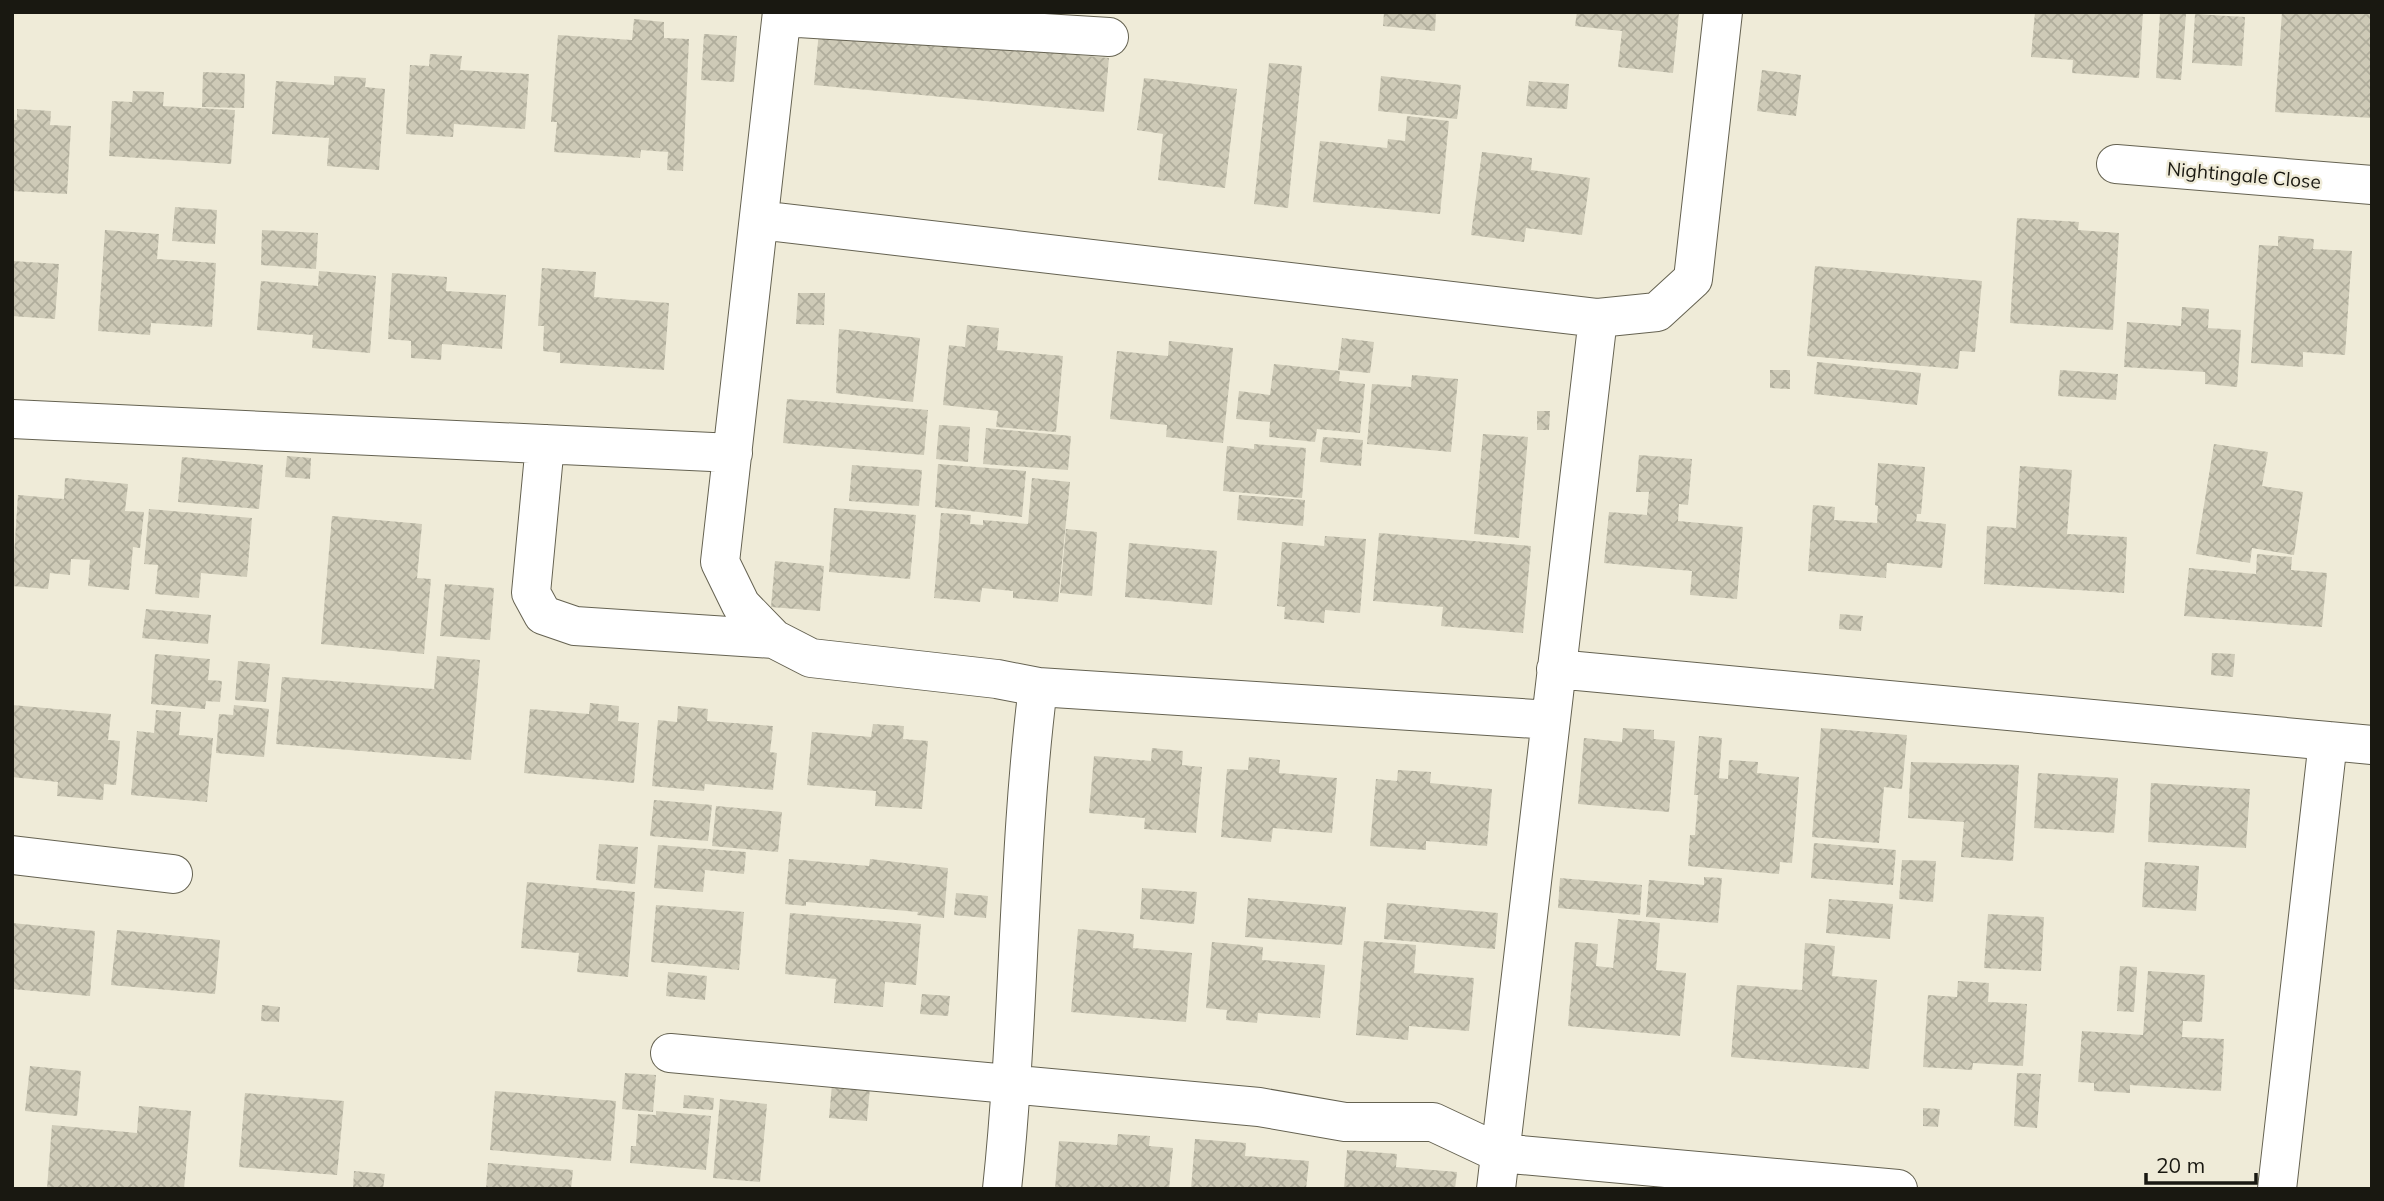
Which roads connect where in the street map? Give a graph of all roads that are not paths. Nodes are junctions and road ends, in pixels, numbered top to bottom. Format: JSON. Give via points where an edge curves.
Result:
{"nodes":[{"id":1,"x":1723,"y":12,"type":"edge"},
{"id":2,"x":782,"y":14,"type":"edge"},
{"id":3,"x":1108,"y":37,"type":"dead end"},
{"id":4,"x":2116,"y":164,"type":"dead end"},
{"id":5,"x":2372,"y":186,"type":"edge"},
{"id":6,"x":759,"y":220,"type":"junction"},
{"id":7,"x":1598,"y":318,"type":"junction"},
{"id":8,"x":12,"y":419,"type":"edge"},
{"id":9,"x":545,"y":444,"type":"junction"},
{"id":10,"x":733,"y":453,"type":"junction"},
{"id":11,"x":774,"y":639,"type":"junction"},
{"id":12,"x":1556,"y":669,"type":"junction"},
{"id":13,"x":1038,"y":687,"type":"junction"},
{"id":14,"x":1551,"y":720,"type":"junction"},
{"id":15,"x":2328,"y":741,"type":"junction"},
{"id":16,"x":2372,"y":745,"type":"edge"},
{"id":17,"x":12,"y":855,"type":"edge"},
{"id":18,"x":173,"y":874,"type":"dead end"},
{"id":19,"x":670,"y":1053,"type":"dead end"},
{"id":20,"x":1013,"y":1085,"type":"junction"},
{"id":21,"x":1498,"y":1171,"type":"edge"},
{"id":22,"x":1002,"y":1189,"type":"edge"},
{"id":23,"x":1898,"y":1189,"type":"edge"},
{"id":24,"x":2277,"y":1189,"type":"edge"}],
"edges":[{"from":1,"to":7,"type":"street","via":[[1693,279],[1657,313]]},
{"from":2,"to":3,"type":"street"},
{"from":2,"to":6,"type":"street"},
{"from":4,"to":5,"type":"street","name":"Nightingale Close"},
{"from":6,"to":7,"type":"street"},
{"from":6,"to":10,"type":"street"},
{"from":7,"to":12,"type":"street"},
{"from":8,"to":9,"type":"street"},
{"from":9,"to":10,"type":"street"},
{"from":9,"to":11,"type":"street","via":[[531,593],[543,615],[575,626]]},
{"from":10,"to":11,"type":"street","via":[[720,562],[741,605]]},
{"from":11,"to":13,"type":"street","via":[[811,659]]},
{"from":12,"to":14,"type":"street"},
{"from":12,"to":15,"type":"street"},
{"from":13,"to":14,"type":"street"},
{"from":13,"to":20,"type":"street"},
{"from":14,"to":21,"type":"street"},
{"from":15,"to":16,"type":"street"},
{"from":15,"to":24,"type":"street"},
{"from":17,"to":18,"type":"street"},
{"from":19,"to":20,"type":"street"},
{"from":20,"to":21,"type":"street","via":[[1259,1107],[1345,1122],[1433,1122]]},
{"from":20,"to":22,"type":"street"},
{"from":21,"to":23,"type":"street"}]}
